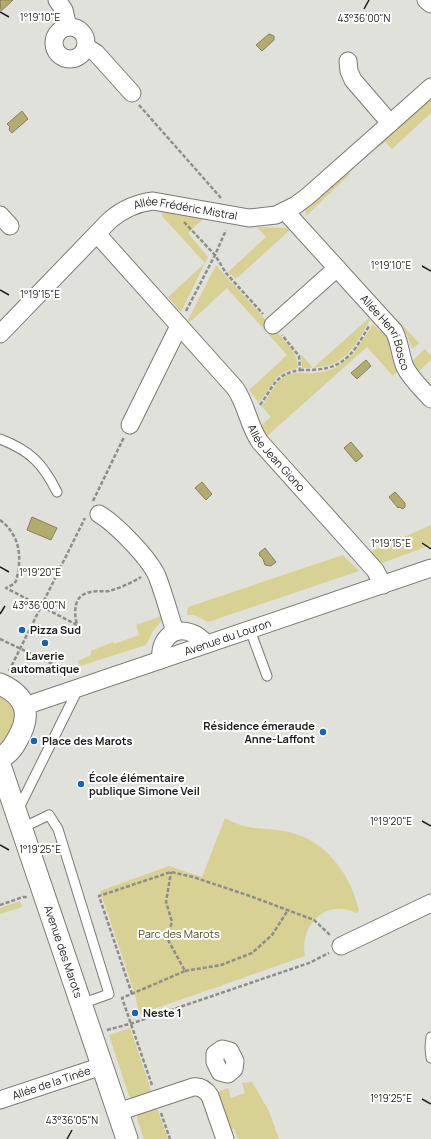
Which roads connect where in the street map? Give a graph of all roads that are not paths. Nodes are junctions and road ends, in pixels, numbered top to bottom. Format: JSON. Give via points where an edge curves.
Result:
{"nodes":[{"id":1,"x":57,"y":0,"type":"edge"},
{"id":2,"x":426,"y":0,"type":"edge"},
{"id":3,"x":431,"y":4,"type":"edge"},
{"id":4,"x":68,"y":27,"type":"junction"},
{"id":5,"x":86,"y":47,"type":"junction"},
{"id":6,"x":348,"y":61,"type":"dead end"},
{"id":7,"x":431,"y":87,"type":"edge"},
{"id":8,"x":132,"y":93,"type":"dead end"},
{"id":9,"x":390,"y":123,"type":"junction"},
{"id":10,"x":285,"y":211,"type":"junction"},
{"id":11,"x":96,"y":234,"type":"junction"},
{"id":12,"x":337,"y":268,"type":"junction"},
{"id":13,"x":273,"y":325,"type":"road end"},
{"id":14,"x":179,"y":326,"type":"junction"},
{"id":15,"x":0,"y":334,"type":"edge"},
{"id":16,"x":431,"y":399,"type":"edge"},
{"id":17,"x":130,"y":425,"type":"road end"},
{"id":18,"x":0,"y":439,"type":"edge"},
{"id":19,"x":57,"y":492,"type":"dead end"},
{"id":20,"x":92,"y":511,"type":"road end"},
{"id":21,"x":431,"y":568,"type":"edge"},
{"id":22,"x":383,"y":585,"type":"junction"},
{"id":23,"x":250,"y":630,"type":"junction"},
{"id":24,"x":175,"y":632,"type":"junction"},
{"id":25,"x":207,"y":644,"type":"junction"},
{"id":26,"x":161,"y":660,"type":"junction"},
{"id":27,"x":267,"y":676,"type":"dead end"},
{"id":28,"x":76,"y":681,"type":"junction"},
{"id":29,"x":0,"y":684,"type":"edge"},
{"id":30,"x":25,"y":706,"type":"junction"},
{"id":31,"x":0,"y":758,"type":"edge"},
{"id":32,"x":0,"y":765,"type":"edge"},
{"id":33,"x":19,"y":820,"type":"junction"},
{"id":34,"x":431,"y":903,"type":"edge"},
{"id":35,"x":341,"y":946,"type":"road end"},
{"id":36,"x":81,"y":1004,"type":"junction"},
{"id":37,"x":431,"y":1037,"type":"edge"},
{"id":38,"x":431,"y":1058,"type":"edge"},
{"id":39,"x":102,"y":1066,"type":"junction"},
{"id":40,"x":220,"y":1072,"type":"dead end"},
{"id":41,"x":205,"y":1090,"type":"junction"},
{"id":42,"x":0,"y":1100,"type":"edge"},
{"id":43,"x":118,"y":1112,"type":"junction"},
{"id":44,"x":127,"y":1139,"type":"edge"},
{"id":45,"x":225,"y":1139,"type":"edge"}],
"edges":[{"from":1,"to":4,"type":"street","via":[[64,10]]},
{"from":2,"to":3,"type":"street"},
{"from":4,"to":5,"type":"street","via":[[77,28],[81,32]]},
{"from":4,"to":5,"type":"street","via":[[60,30],[54,39],[55,51],[59,56],[75,59],[80,57]]},
{"from":5,"to":8,"type":"street","via":[[96,53]]},
{"from":6,"to":9,"type":"street","via":[[353,80]]},
{"from":7,"to":9,"type":"street","name":"Allée Frédéric Mistral"},
{"from":9,"to":10,"type":"street","name":"Allée Frédéric Mistral","via":[[308,196]]},
{"from":10,"to":11,"type":"street","name":"Allée Frédéric Mistral","via":[[270,216],[249,218],[153,201],[144,202],[117,214]]},
{"from":10,"to":12,"type":"street","name":"Allée Henri Bosco"},
{"from":11,"to":14,"type":"street","name":"Allée Jean Giono"},
{"from":11,"to":15,"type":"street","name":"Allée Frédéric Mistral"},
{"from":12,"to":13,"type":"street"},
{"from":12,"to":16,"type":"street","name":"Allée Henri Bosco","via":[[394,331],[407,370]]},
{"from":14,"to":17,"type":"street"},
{"from":14,"to":22,"type":"street","name":"Allée Jean Giono","via":[[235,388],[244,404],[253,432],[260,442],[375,570]]},
{"from":18,"to":19,"type":"lane","via":[[33,457],[44,468]]},
{"from":20,"to":24,"type":"street","via":[[116,526],[153,570]]},
{"from":21,"to":22,"type":"street","name":"Avenue du Louron"},
{"from":22,"to":23,"type":"street","name":"Avenue du Louron"},
{"from":23,"to":25,"type":"street","name":"Avenue du Louron"},
{"from":23,"to":27,"type":"lane"},
{"from":24,"to":25,"type":"street","via":[[183,630],[193,633]]},
{"from":24,"to":26,"type":"street","via":[[163,643],[160,651]]},
{"from":25,"to":26,"type":"street","name":"Avenue du Louron"},
{"from":26,"to":28,"type":"street","name":"Avenue du Louron"},
{"from":28,"to":30,"type":"street","name":"Avenue du Louron"},
{"from":28,"to":33,"type":"lane"},
{"from":29,"to":30,"type":"street","via":[[16,693]]},
{"from":30,"to":31,"type":"street","via":[[26,720],[20,737],[10,751]]},
{"from":32,"to":33,"type":"street","name":"Avenue des Marots"},
{"from":33,"to":36,"type":"street","name":"Avenue des Marots"},
{"from":33,"to":36,"type":"lane","via":[[50,815],[58,829],[108,994]]},
{"from":34,"to":35,"type":"street"},
{"from":36,"to":39,"type":"street","name":"Avenue des Marots"},
{"from":37,"to":38,"type":"lane"},
{"from":39,"to":42,"type":"street","name":"Allée de la Tinée"},
{"from":39,"to":43,"type":"street","name":"Avenue des Marots"},
{"from":40,"to":41,"type":"street"},
{"from":41,"to":43,"type":"street","via":[[193,1087]]},
{"from":41,"to":45,"type":"street","via":[[210,1096]]},
{"from":43,"to":44,"type":"street","name":"Avenue des Marots"}]}
